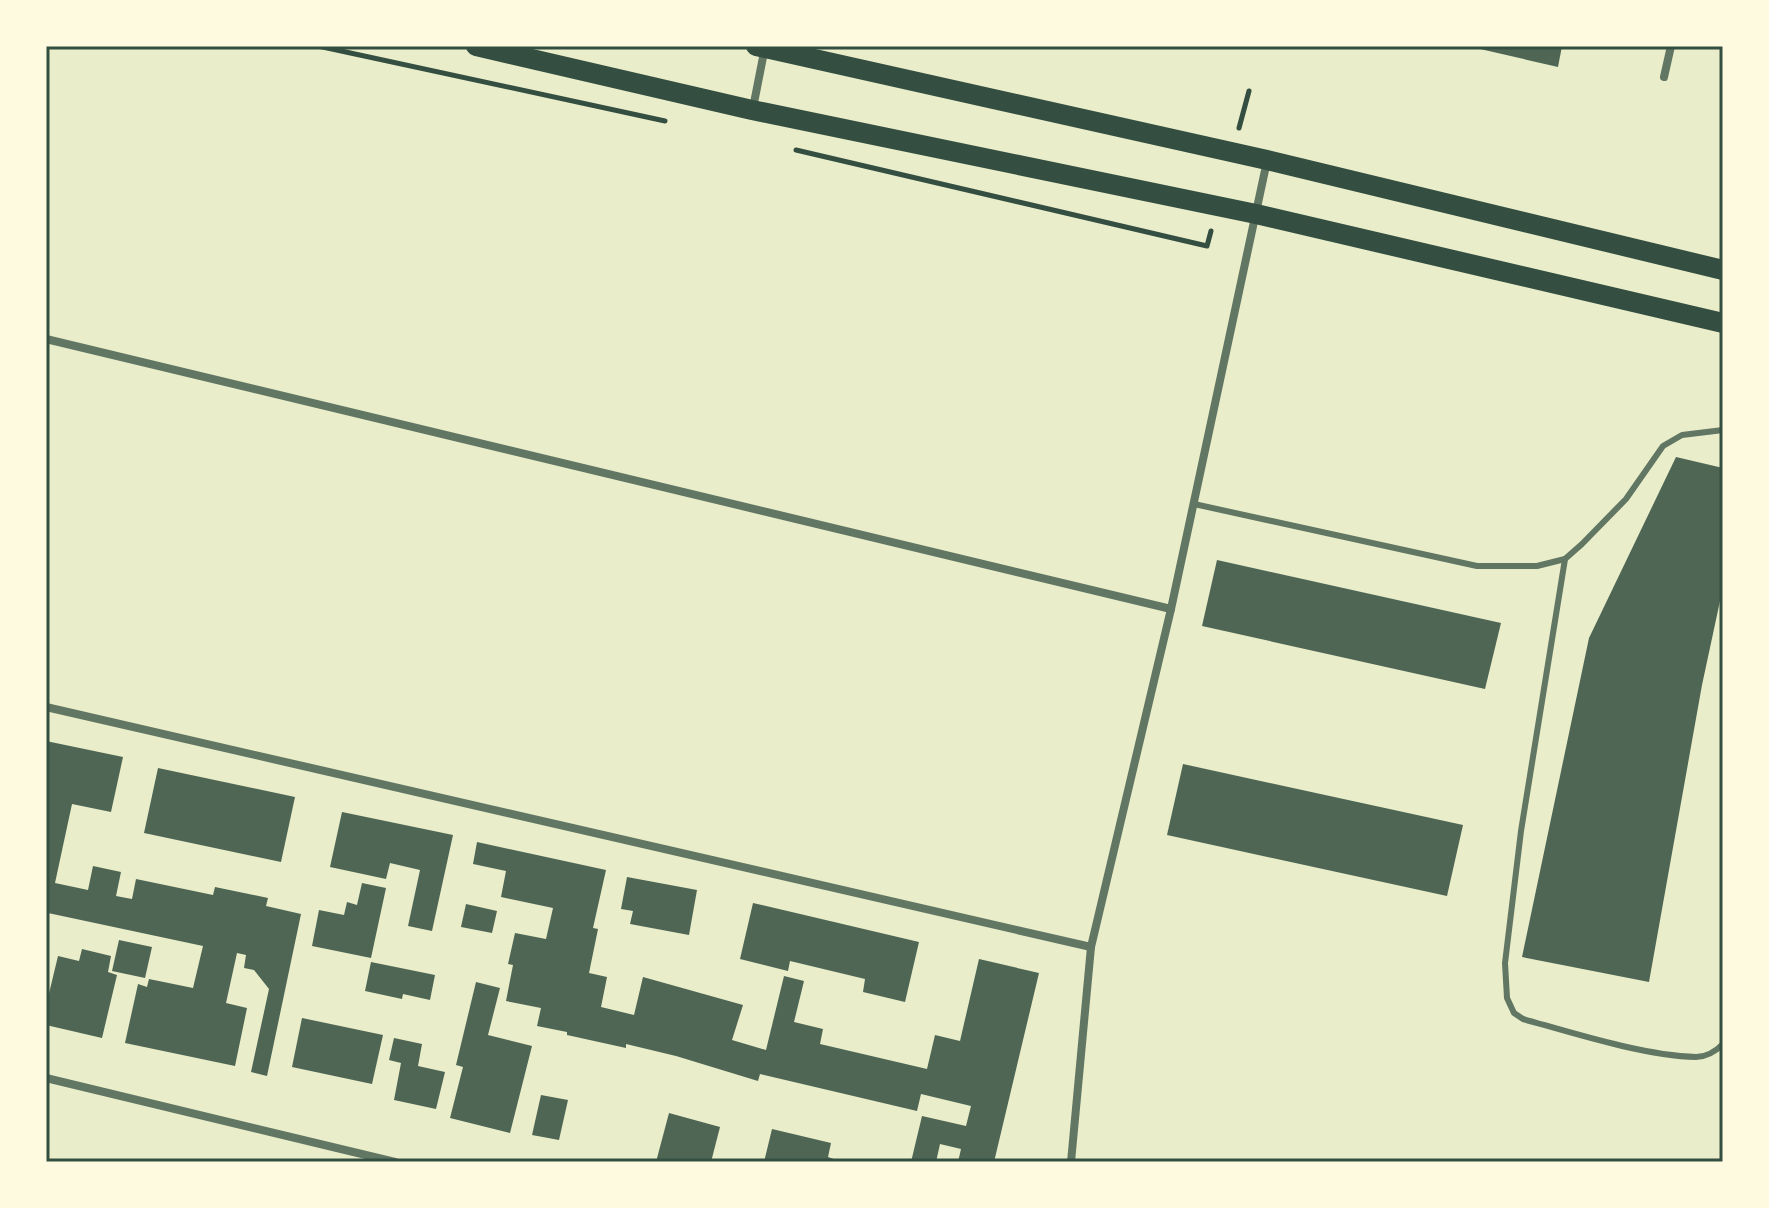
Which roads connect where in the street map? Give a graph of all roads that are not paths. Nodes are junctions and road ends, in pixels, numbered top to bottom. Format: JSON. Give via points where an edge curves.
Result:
{"nodes":[{"id":1,"x":476,"y":46,"type":"edge"},
{"id":2,"x":1671,"y":46,"type":"edge"},
{"id":3,"x":762,"y":47,"type":"edge"},
{"id":4,"x":1664,"y":77,"type":"dead end"},
{"id":5,"x":752,"y":110,"type":"junction"},
{"id":6,"x":1267,"y":160,"type":"junction"},
{"id":7,"x":1256,"y":214,"type":"junction"},
{"id":8,"x":1723,"y":270,"type":"edge"},
{"id":9,"x":1723,"y":323,"type":"edge"},
{"id":10,"x":46,"y":339,"type":"edge"},
{"id":11,"x":1723,"y":430,"type":"edge"},
{"id":12,"x":1194,"y":504,"type":"junction"},
{"id":13,"x":1565,"y":559,"type":"junction"},
{"id":14,"x":1171,"y":609,"type":"junction"},
{"id":15,"x":46,"y":707,"type":"edge"},
{"id":16,"x":1091,"y":947,"type":"junction"},
{"id":17,"x":1723,"y":1044,"type":"edge"},
{"id":18,"x":46,"y":1078,"type":"edge"},
{"id":19,"x":395,"y":1162,"type":"edge"},
{"id":20,"x":1071,"y":1162,"type":"edge"}],
"edges":[{"from":1,"to":5,"type":"main road"},
{"from":2,"to":4,"type":"street"},
{"from":3,"to":5,"type":"street"},
{"from":3,"to":6,"type":"main road"},
{"from":5,"to":7,"type":"main road"},
{"from":6,"to":7,"type":"street"},
{"from":6,"to":8,"type":"main road"},
{"from":7,"to":9,"type":"main road"},
{"from":7,"to":12,"type":"street"},
{"from":10,"to":14,"type":"street"},
{"from":11,"to":13,"type":"lane","via":[[1682,435],[1663,446],[1626,499]]},
{"from":12,"to":13,"type":"lane","via":[[1477,566],[1537,566]]},
{"from":12,"to":14,"type":"street"},
{"from":13,"to":17,"type":"lane","via":[[1516,867],[1505,963],[1507,998],[1523,1019],[1613,1043],[1697,1057]]},
{"from":14,"to":16,"type":"street"},
{"from":15,"to":16,"type":"street"},
{"from":16,"to":20,"type":"street"},
{"from":18,"to":19,"type":"street"}]}
